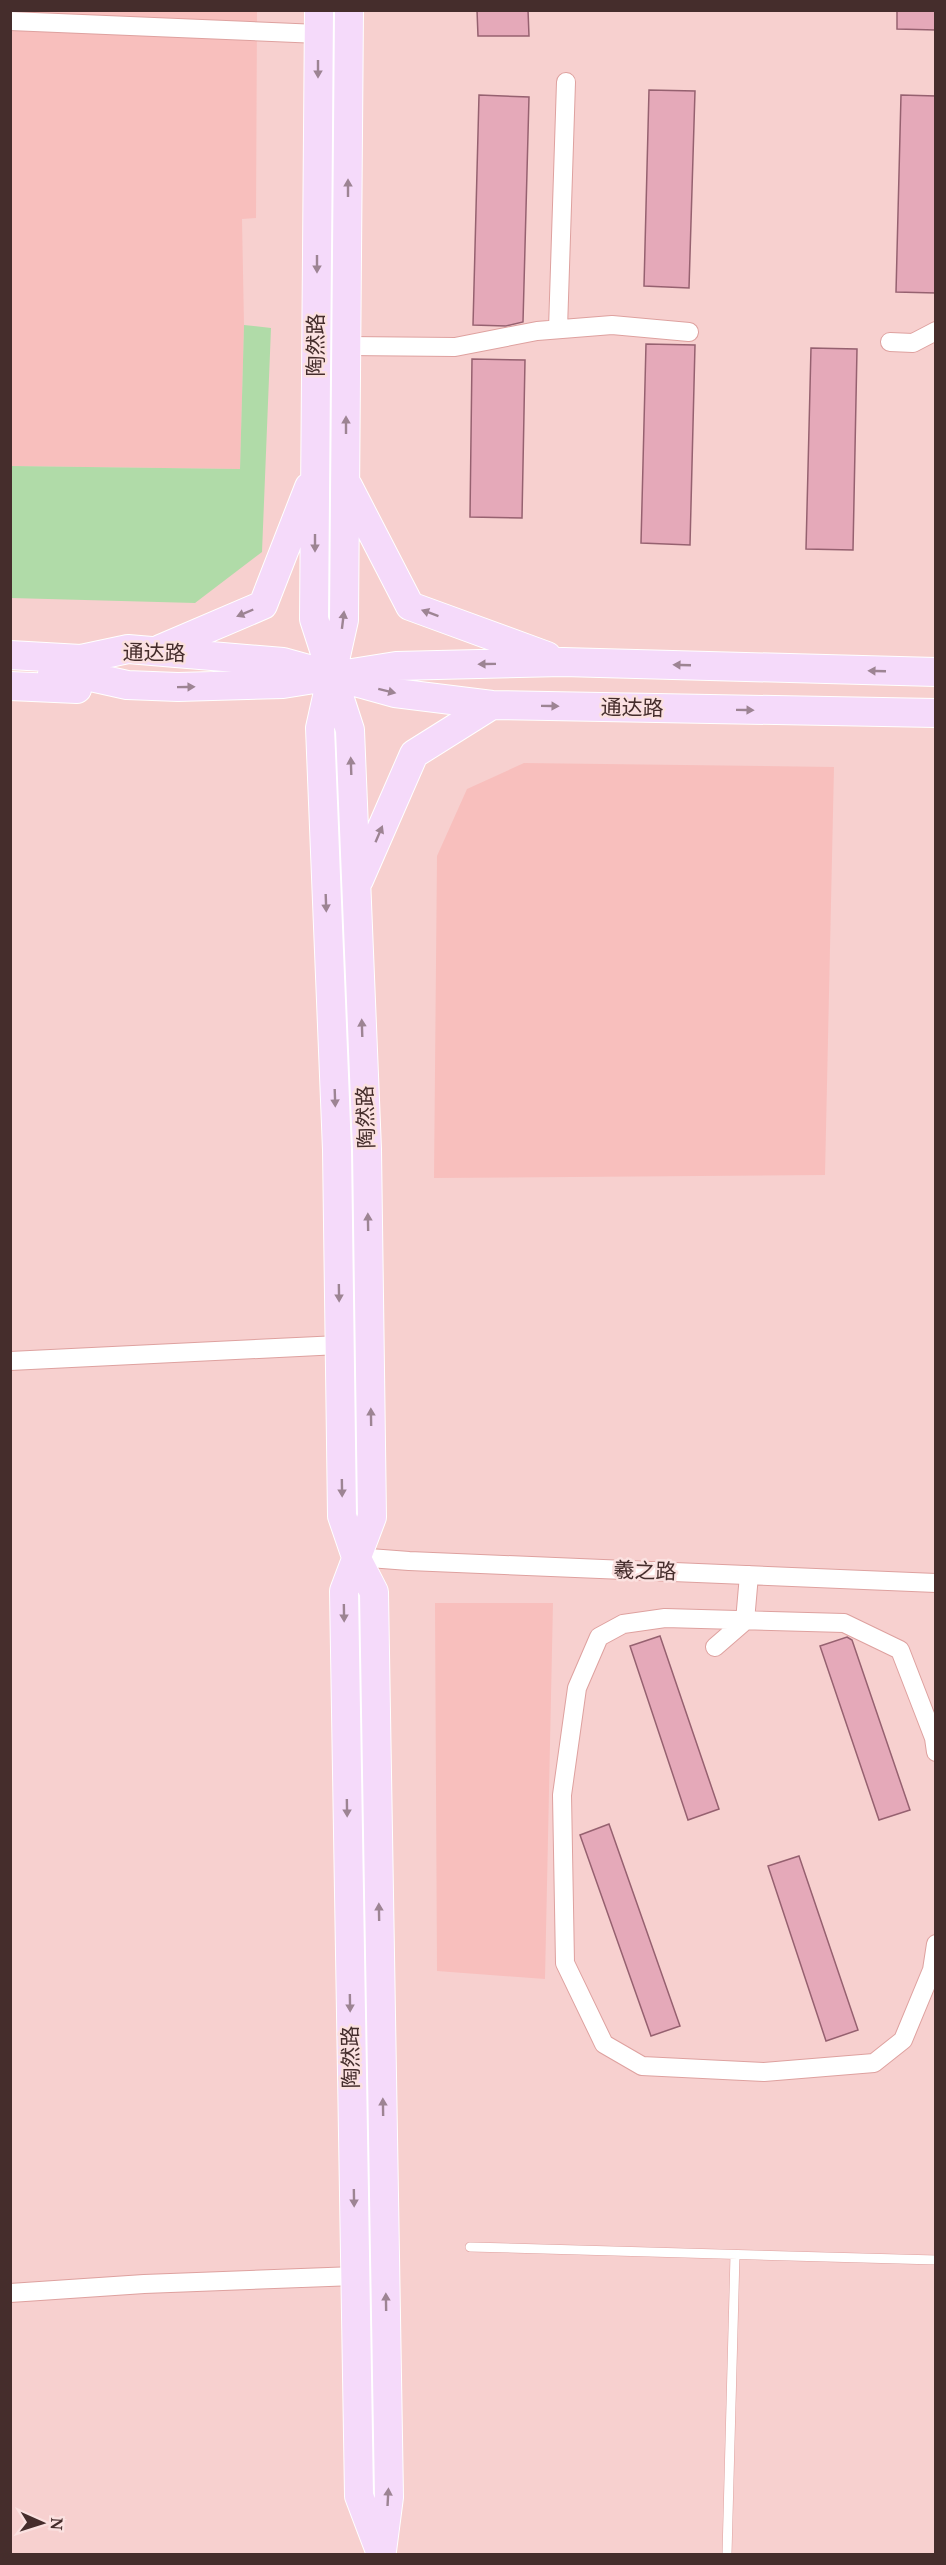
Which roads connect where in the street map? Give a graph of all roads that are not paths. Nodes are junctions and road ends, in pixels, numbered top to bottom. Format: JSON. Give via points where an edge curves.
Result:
{"nodes":[{"id":1,"x":349,"y":10,"type":"edge"},
{"id":2,"x":10,"y":21,"type":"edge"},
{"id":3,"x":319,"y":22,"type":"edge"},
{"id":4,"x":566,"y":82,"type":"dead end"},
{"id":5,"x":558,"y":329,"type":"junction"},
{"id":6,"x":936,"y":331,"type":"edge"},
{"id":7,"x":689,"y":332,"type":"dead end"},
{"id":8,"x":890,"y":342,"type":"dead end"},
{"id":9,"x":346,"y":346,"type":"junction"},
{"id":10,"x":315,"y":471,"type":"junction"},
{"id":11,"x":346,"y":482,"type":"junction"},
{"id":12,"x":10,"y":638,"type":"edge"},
{"id":13,"x":128,"y":649,"type":"junction"},
{"id":14,"x":158,"y":650,"type":"junction"},
{"id":15,"x":10,"y":655,"type":"edge"},
{"id":16,"x":563,"y":662,"type":"junction"},
{"id":17,"x":936,"y":672,"type":"edge"},
{"id":18,"x":10,"y":673,"type":"edge"},
{"id":19,"x":331,"y":677,"type":"junction"},
{"id":20,"x":127,"y":685,"type":"junction"},
{"id":21,"x":10,"y":686,"type":"edge"},
{"id":22,"x":77,"y":689,"type":"junction"},
{"id":23,"x":10,"y":692,"type":"edge"},
{"id":24,"x":492,"y":705,"type":"junction"},
{"id":25,"x":936,"y":713,"type":"edge"},
{"id":26,"x":356,"y":888,"type":"junction"},
{"id":27,"x":339,"y":1345,"type":"junction"},
{"id":28,"x":10,"y":1361,"type":"edge"},
{"id":29,"x":356,"y":1557,"type":"junction"},
{"id":30,"x":749,"y":1575,"type":"junction"},
{"id":31,"x":936,"y":1583,"type":"edge"},
{"id":32,"x":745,"y":1621,"type":"junction"},
{"id":33,"x":715,"y":1647,"type":"dead end"},
{"id":34,"x":936,"y":1752,"type":"edge"},
{"id":35,"x":936,"y":1944,"type":"edge"},
{"id":36,"x":470,"y":2247,"type":"dead end"},
{"id":37,"x":735,"y":2255,"type":"junction"},
{"id":38,"x":936,"y":2260,"type":"edge"},
{"id":39,"x":355,"y":2276,"type":"junction"},
{"id":40,"x":10,"y":2293,"type":"edge"},
{"id":41,"x":727,"y":2554,"type":"edge"}],
"edges":[{"from":9,"to":1,"type":"main road","name":"陶然路","one_way":true},
{"from":2,"to":3,"type":"street"},
{"from":3,"to":10,"type":"main road","name":"陶然路","one_way":true},
{"from":4,"to":5,"type":"street"},
{"from":5,"to":7,"type":"street","via":[[612,325]]},
{"from":5,"to":9,"type":"street","via":[[455,347]]},
{"from":6,"to":8,"type":"street","via":[[913,343]]},
{"from":11,"to":9,"type":"main road","name":"陶然路","one_way":true},
{"from":10,"to":14,"type":"main road","one_way":true,"via":[[263,605]]},
{"from":10,"to":19,"type":"main road","name":"陶然路","one_way":true,"via":[[314,619]]},
{"from":16,"to":11,"type":"main road","one_way":true,"via":[[410,606]]},
{"from":19,"to":11,"type":"main road","name":"陶然路","one_way":true,"via":[[344,620]]},
{"from":12,"to":13,"type":"main road","via":[[78,639]]},
{"from":13,"to":14,"type":"main road","name":"通达路"},
{"from":13,"to":15,"type":"main road","name":"通达路","via":[[81,659]]},
{"from":14,"to":19,"type":"main road","name":"通达路","via":[[283,662]]},
{"from":17,"to":16,"type":"main road","name":"通达路","one_way":true},
{"from":16,"to":19,"type":"main road","name":"通达路","one_way":true,"via":[[396,666]]},
{"from":18,"to":20,"type":"main road","name":"通达路","via":[[82,675]]},
{"from":20,"to":19,"type":"main road","name":"通达路","one_way":true,"via":[[283,684]]},
{"from":19,"to":24,"type":"main road","name":"通达路","one_way":true,"via":[[395,693]]},
{"from":26,"to":19,"type":"main road","name":"陶然路","one_way":true,"via":[[350,730]]},
{"from":19,"to":27,"type":"main road","name":"陶然路","one_way":true,"via":[[320,728],[337,1150]]},
{"from":20,"to":22,"type":"main road"},
{"from":21,"to":22,"type":"main road"},
{"from":22,"to":23,"type":"lane"},
{"from":24,"to":25,"type":"main road","name":"通达路","one_way":true},
{"from":26,"to":24,"type":"main road","one_way":true,"via":[[414,754]]},
{"from":29,"to":26,"type":"main road","name":"陶然路","one_way":true,"via":[[372,1517],[367,1149]]},
{"from":27,"to":28,"type":"street"},
{"from":27,"to":29,"type":"main road","name":"陶然路","one_way":true,"via":[[342,1516]]},
{"from":29,"to":30,"type":"street","name":"羲之路"},
{"from":29,"to":39,"type":"main road","name":"陶然路","one_way":true,"via":[[344,1591]]},
{"from":39,"to":29,"type":"main road","name":"陶然路","one_way":true,"via":[[359,2496],[381,2554],[389,2497],[374,1592]]},
{"from":30,"to":31,"type":"street","name":"羲之路"},
{"from":30,"to":32,"type":"street"},
{"from":32,"to":33,"type":"street"},
{"from":32,"to":34,"type":"street","via":[[844,1623],[900,1650]]},
{"from":32,"to":35,"type":"street","via":[[665,1618],[623,1624],[599,1637],[577,1688],[562,1795],[565,1963],[604,2044],[642,2066],[764,2072],[874,2063],[903,2040],[932,1970]]},
{"from":36,"to":37,"type":"lane"},
{"from":37,"to":38,"type":"lane"},
{"from":37,"to":41,"type":"lane"},
{"from":39,"to":40,"type":"street"}]}
